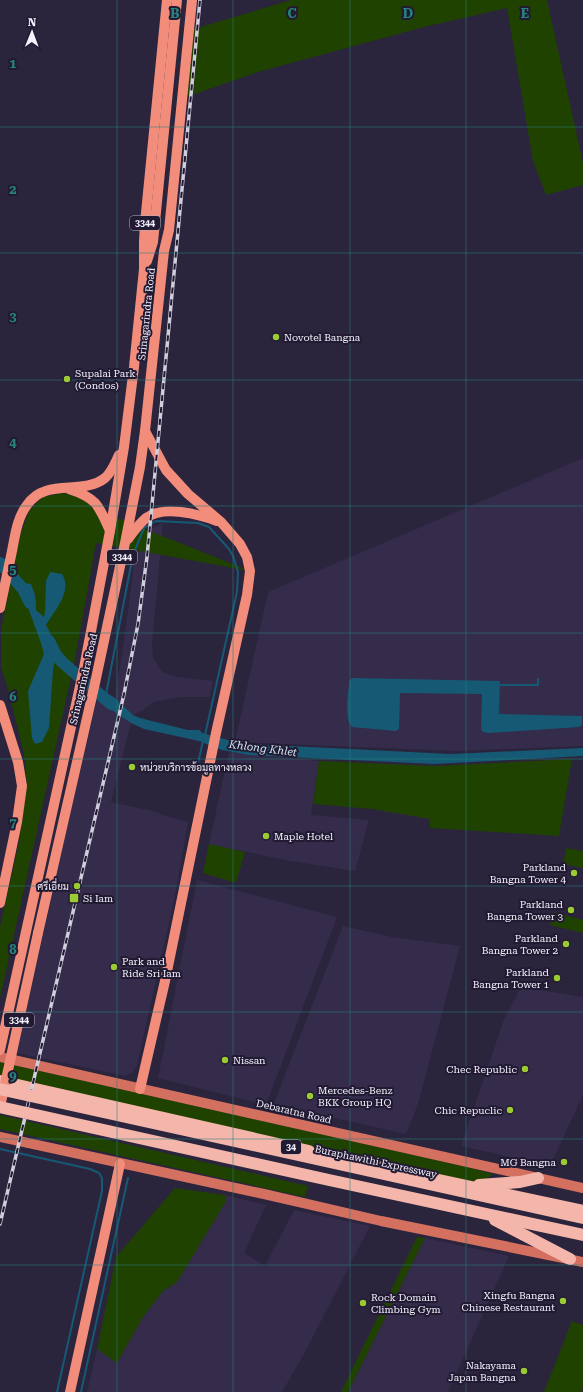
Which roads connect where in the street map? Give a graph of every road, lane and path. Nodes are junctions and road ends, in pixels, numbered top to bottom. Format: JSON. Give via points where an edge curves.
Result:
{"nodes":[{"id":1,"x":167,"y":0,"type":"edge"},
{"id":2,"x":177,"y":0,"type":"edge"},
{"id":3,"x":184,"y":0,"type":"edge"},
{"id":4,"x":192,"y":0,"type":"edge"},
{"id":5,"x":164,"y":251,"type":"junction"},
{"id":6,"x":144,"y":269,"type":"junction"},
{"id":7,"x":145,"y":431,"type":"junction"},
{"id":8,"x":124,"y":447,"type":"junction"},
{"id":9,"x":65,"y":488,"type":"junction"},
{"id":10,"x":221,"y":522,"type":"junction"},
{"id":11,"x":110,"y":532,"type":"junction"},
{"id":12,"x":125,"y":543,"type":"junction"},
{"id":13,"x":0,"y":608,"type":"edge"},
{"id":14,"x":0,"y":705,"type":"edge"},
{"id":15,"x":0,"y":903,"type":"edge"},
{"id":16,"x":0,"y":1050,"type":"edge"},
{"id":17,"x":0,"y":1057,"type":"edge"},
{"id":18,"x":0,"y":1081,"type":"edge"},
{"id":19,"x":0,"y":1089,"type":"edge"},
{"id":20,"x":140,"y":1089,"type":"junction"},
{"id":21,"x":0,"y":1100,"type":"edge"},
{"id":22,"x":0,"y":1107,"type":"edge"},
{"id":23,"x":0,"y":1112,"type":"edge"},
{"id":24,"x":0,"y":1137,"type":"edge"},
{"id":25,"x":120,"y":1164,"type":"junction"},
{"id":26,"x":538,"y":1178,"type":"junction"},
{"id":27,"x":468,"y":1186,"type":"junction"},
{"id":28,"x":583,"y":1188,"type":"edge"},
{"id":29,"x":583,"y":1211,"type":"edge"},
{"id":30,"x":583,"y":1218,"type":"edge"},
{"id":31,"x":495,"y":1220,"type":"junction"},
{"id":32,"x":583,"y":1228,"type":"edge"},
{"id":33,"x":583,"y":1235,"type":"edge"},
{"id":34,"x":583,"y":1239,"type":"edge"},
{"id":35,"x":570,"y":1259,"type":"junction"},
{"id":36,"x":583,"y":1262,"type":"edge"},
{"id":37,"x":70,"y":1392,"type":"edge"}],
"edges":[{"from":1,"to":6,"type":"main road","name":"Srinagarindra Road","number":"3344","via":[[145,223]]},
{"from":2,"to":6,"type":"main road","name":"Srinagarindra Road","number":"3344","via":[[153,242]]},
{"from":3,"to":5,"type":"main road","name":"Srinagarindra Road","number":"3344","via":[[161,230]]},
{"from":4,"to":5,"type":"main road","name":"Srinagarindra Road","number":"3344","via":[[169,230]]},
{"from":5,"to":7,"type":"main road","name":"Srinagarindra Road","number":"3344"},
{"from":6,"to":8,"type":"main road","name":"Srinagarindra Road","number":"3344"},
{"from":7,"to":10,"type":"main road","via":[[166,470],[188,494]]},
{"from":7,"to":12,"type":"main road","name":"Srinagarindra Road","number":"3344"},
{"from":8,"to":9,"type":"main road","via":[[105,478],[86,485]]},
{"from":8,"to":11,"type":"main road","name":"Srinagarindra Road","number":"3344"},
{"from":9,"to":11,"type":"main road","via":[[84,493],[94,501]]},
{"from":9,"to":13,"type":"main road","via":[[49,489],[26,505],[17,527]]},
{"from":10,"to":12,"type":"main road","via":[[201,516],[160,511],[147,516]]},
{"from":10,"to":20,"type":"main road","via":[[240,544],[247,557],[250,571],[247,595]]},
{"from":11,"to":16,"type":"main road","name":"Srinagarindra Road","number":"3344","via":[[79,692]]},
{"from":12,"to":22,"type":"main road","name":"Srinagarindra Road","number":"3344","bridge":true},
{"from":14,"to":15,"type":"main road","via":[[18,762],[22,786],[18,822]]},
{"from":17,"to":20,"type":"main road","name":"Debaratna Road"},
{"from":18,"to":27,"type":"highway","number":"34"},
{"from":19,"to":30,"type":"highway","name":"Buraphawithi Expressway","bridge":true},
{"from":20,"to":26,"type":"main road","name":"Debaratna Road"},
{"from":21,"to":32,"type":"highway"},
{"from":22,"to":33,"type":"highway","bridge":true},
{"from":23,"to":31,"type":"highway"},
{"from":24,"to":25,"type":"main road"},
{"from":25,"to":35,"type":"main road","via":[[374,1220]]},
{"from":25,"to":37,"type":"main road"},
{"from":26,"to":27,"type":"highway"},
{"from":26,"to":28,"type":"main road","name":"Debaratna Road"},
{"from":27,"to":29,"type":"highway","number":"34"},
{"from":31,"to":34,"type":"highway"},
{"from":31,"to":35,"type":"highway"},
{"from":35,"to":36,"type":"main road"}]}
